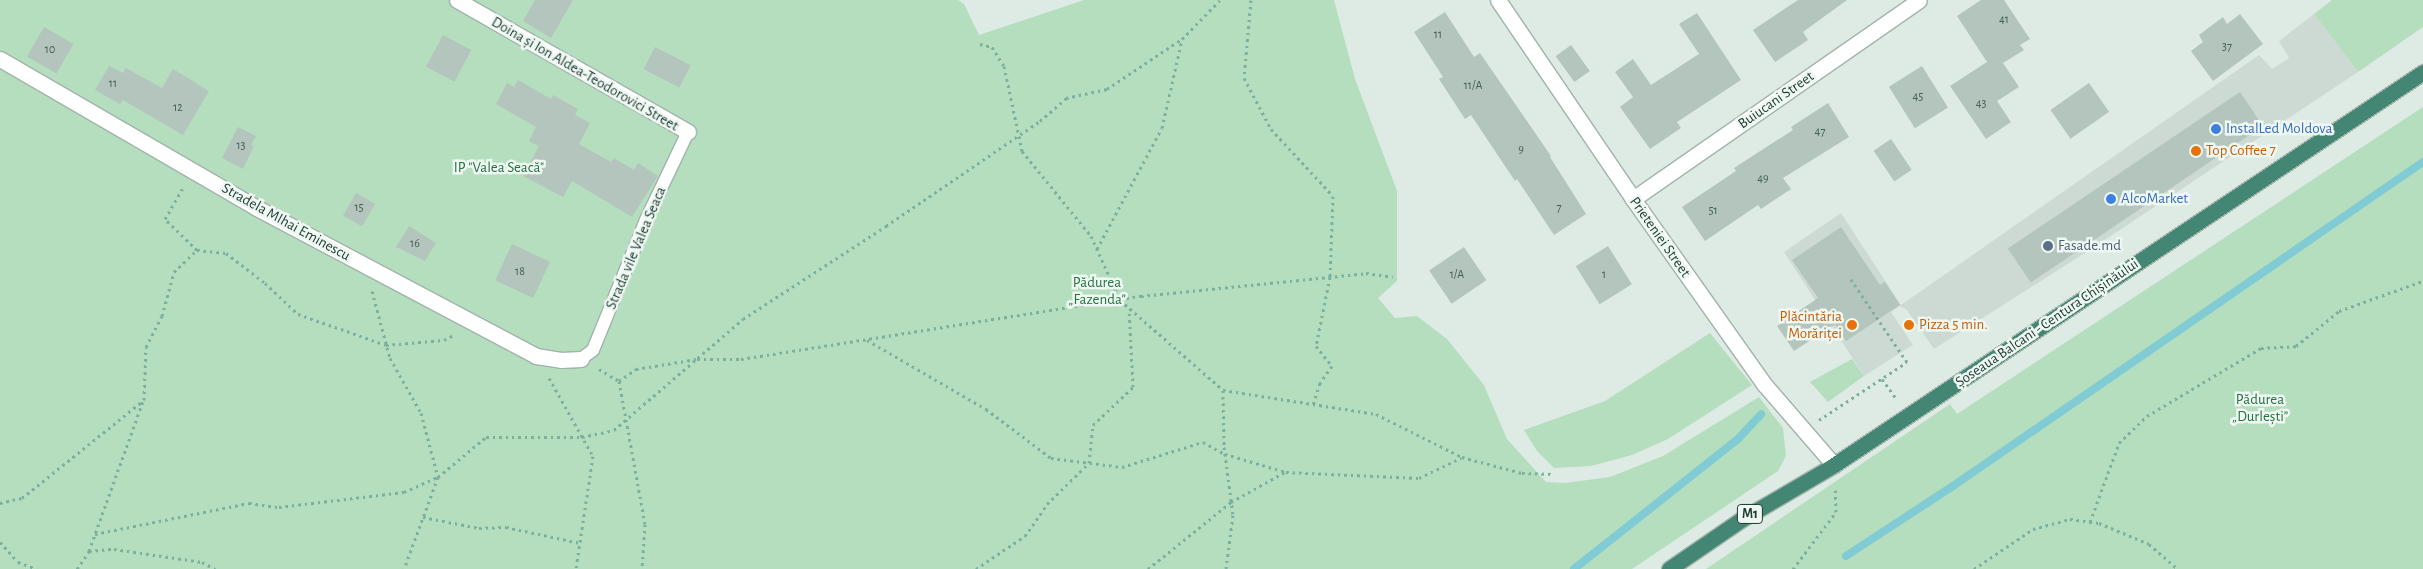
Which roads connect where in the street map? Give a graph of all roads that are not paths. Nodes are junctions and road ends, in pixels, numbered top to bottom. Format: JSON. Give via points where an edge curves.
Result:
{"nodes":[{"id":1,"x":457,"y":0,"type":"edge"},
{"id":2,"x":1498,"y":0,"type":"edge"},
{"id":3,"x":1919,"y":0,"type":"edge"},
{"id":4,"x":0,"y":59,"type":"edge"},
{"id":5,"x":2423,"y":72,"type":"edge"},
{"id":6,"x":688,"y":132,"type":"joint"},
{"id":7,"x":1633,"y":199,"type":"junction"},
{"id":8,"x":581,"y":359,"type":"joint"},
{"id":9,"x":1834,"y":465,"type":"junction"},
{"id":10,"x":1669,"y":569,"type":"edge"}],
"edges":[{"from":1,"to":6,"type":"street","name":"Doina și Ion Aldea-Teodorovici Street"},
{"from":2,"to":7,"type":"street","name":"Prieteniei Street"},
{"from":3,"to":7,"type":"street","name":"Buiucani Street"},
{"from":4,"to":8,"type":"street","name":"Stradela MIhai Eminescu","via":[[255,207],[536,356]]},
{"from":5,"to":9,"type":"highway","name":"Șoseaua Balcani - Centura Chișinăului","number":"M1"},
{"from":6,"to":8,"type":"lane","name":"Strada vile Valea Seaca","via":[[646,220],[593,350]]},
{"from":7,"to":9,"type":"street","name":"Prieteniei Street","via":[[1764,384]]},
{"from":9,"to":10,"type":"highway","name":"Șoseaua Balcani - Centura Chișinăului","number":"M1","via":[[1742,519]]}]}
